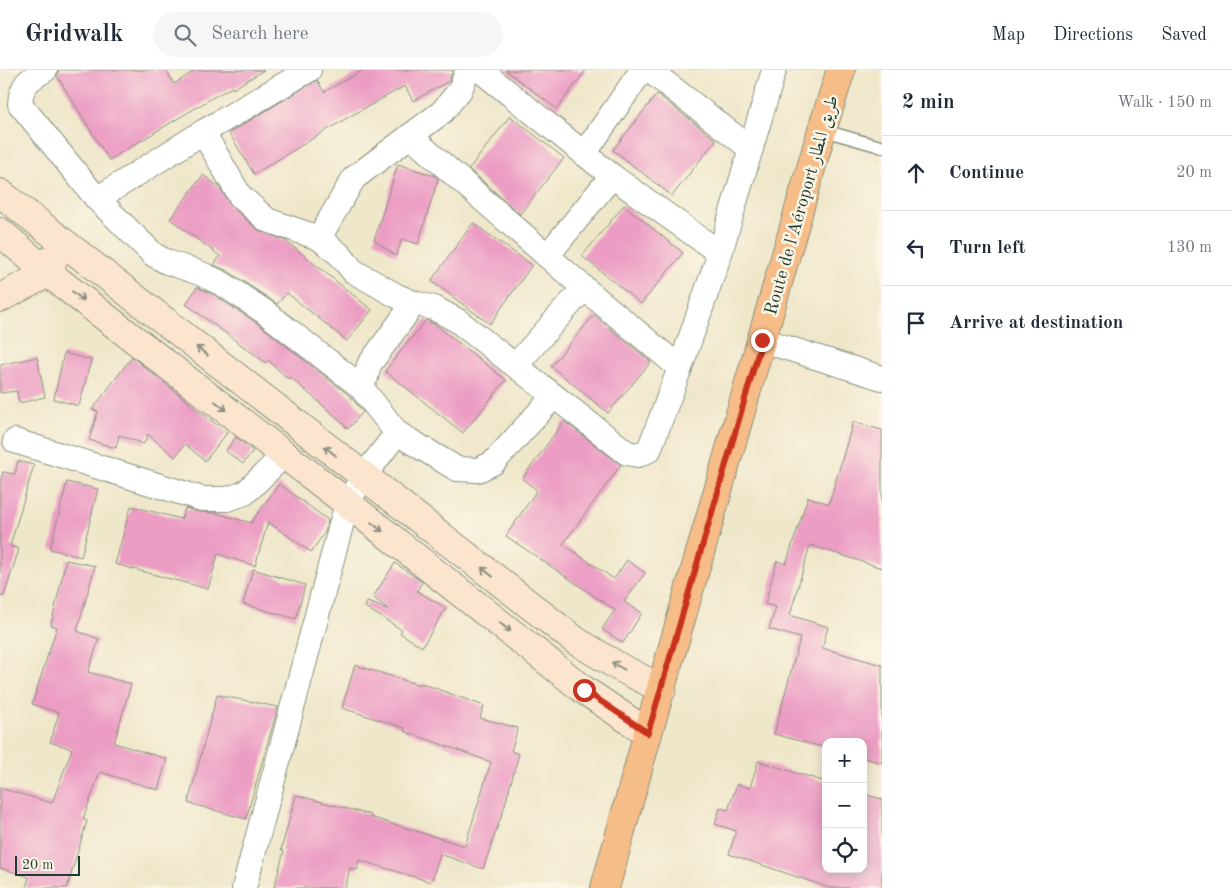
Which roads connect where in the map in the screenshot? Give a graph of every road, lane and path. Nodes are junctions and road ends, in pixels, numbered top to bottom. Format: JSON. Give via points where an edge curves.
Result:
{"nodes":[{"id":1,"x":45,"y":70,"type":"edge"},
{"id":2,"x":309,"y":70,"type":"edge"},
{"id":3,"x":468,"y":70,"type":"edge"},
{"id":4,"x":480,"y":70,"type":"edge"},
{"id":5,"x":642,"y":70,"type":"edge"},
{"id":6,"x":649,"y":70,"type":"edge"},
{"id":7,"x":774,"y":70,"type":"edge"},
{"id":8,"x":841,"y":70,"type":"edge"},
{"id":9,"x":822,"y":130,"type":"junction"},
{"id":10,"x":204,"y":132,"type":"junction"},
{"id":11,"x":410,"y":136,"type":"junction"},
{"id":12,"x":882,"y":147,"type":"edge"},
{"id":13,"x":751,"y":149,"type":"junction"},
{"id":14,"x":584,"y":154,"type":"junction"},
{"id":15,"x":612,"y":176,"type":"junction"},
{"id":16,"x":0,"y":193,"type":"edge"},
{"id":17,"x":97,"y":200,"type":"junction"},
{"id":18,"x":318,"y":238,"type":"junction"},
{"id":19,"x":60,"y":239,"type":"junction"},
{"id":20,"x":6,"y":245,"type":"edge"},
{"id":21,"x":720,"y":253,"type":"junction"},
{"id":22,"x":548,"y":256,"type":"junction"},
{"id":23,"x":48,"y":273,"type":"junction"},
{"id":24,"x":584,"y":288,"type":"junction"},
{"id":25,"x":0,"y":298,"type":"edge"},
{"id":26,"x":414,"y":303,"type":"junction"},
{"id":27,"x":762,"y":340,"type":"junction"},
{"id":28,"x":516,"y":365,"type":"junction"},
{"id":29,"x":680,"y":368,"type":"junction"},
{"id":30,"x":882,"y":378,"type":"edge"},
{"id":31,"x":360,"y":386,"type":"junction"},
{"id":32,"x":554,"y":396,"type":"junction"},
{"id":33,"x":397,"y":432,"type":"junction"},
{"id":34,"x":15,"y":441,"type":"dead end"},
{"id":35,"x":284,"y":455,"type":"junction"},
{"id":36,"x":363,"y":477,"type":"junction"},
{"id":37,"x":347,"y":503,"type":"junction"},
{"id":38,"x":662,"y":689,"type":"junction"},
{"id":39,"x":648,"y":733,"type":"junction"},
{"id":40,"x":611,"y":886,"type":"edge"},
{"id":41,"x":244,"y":888,"type":"edge"}],
"edges":[{"from":1,"to":17,"type":"street","via":[[27,82],[20,104]]},
{"from":2,"to":10,"type":"street"},
{"from":3,"to":11,"type":"street","via":[[460,90],[442,112]]},
{"from":4,"to":14,"type":"street"},
{"from":5,"to":14,"type":"street"},
{"from":6,"to":13,"type":"street"},
{"from":7,"to":13,"type":"street"},
{"from":8,"to":9,"type":"main road","name":"Route de l'Aéroport طريق المطار"},
{"from":9,"to":12,"type":"lane"},
{"from":9,"to":27,"type":"main road","name":"Route de l'Aéroport طريق المطار"},
{"from":10,"to":17,"type":"street"},
{"from":10,"to":18,"type":"street","via":[[240,196],[267,220]]},
{"from":11,"to":18,"type":"street","via":[[354,178]]},
{"from":11,"to":22,"type":"street"},
{"from":13,"to":21,"type":"street"},
{"from":14,"to":15,"type":"street"},
{"from":15,"to":21,"type":"street"},
{"from":15,"to":22,"type":"street"},
{"from":16,"to":19,"type":"main road"},
{"from":17,"to":31,"type":"street","via":[[154,255],[221,283],[265,312]]},
{"from":18,"to":26,"type":"street","via":[[340,255],[352,271]]},
{"from":19,"to":20,"type":"main road"},
{"from":19,"to":23,"type":"main road"},
{"from":36,"to":19,"type":"main road","one_way":true},
{"from":20,"to":23,"type":"main road"},
{"from":21,"to":29,"type":"street"},
{"from":22,"to":24,"type":"street"},
{"from":23,"to":25,"type":"main road"},
{"from":23,"to":35,"type":"main road","one_way":true},
{"from":24,"to":28,"type":"street"},
{"from":24,"to":29,"type":"street"},
{"from":26,"to":28,"type":"street","via":[[434,308],[458,321]]},
{"from":26,"to":31,"type":"street","via":[[369,365]]},
{"from":27,"to":30,"type":"street"},
{"from":27,"to":38,"type":"main road","name":"Route de l'Aéroport طريق المطار"},
{"from":28,"to":32,"type":"street"},
{"from":29,"to":32,"type":"street","via":[[649,450],[638,455],[627,452]]},
{"from":31,"to":33,"type":"street"},
{"from":32,"to":33,"type":"street","via":[[494,463],[478,470],[457,469]]},
{"from":33,"to":36,"type":"street"},
{"from":34,"to":35,"type":"street","via":[[202,499],[227,499],[245,493]]},
{"from":35,"to":37,"type":"main road"},
{"from":36,"to":37,"type":"street"},
{"from":38,"to":36,"type":"main road","one_way":true,"via":[[576,641]]},
{"from":37,"to":39,"type":"main road","one_way":true,"via":[[584,690]]},
{"from":37,"to":41,"type":"street"},
{"from":38,"to":39,"type":"main road","name":"Route de l'Aéroport طريق المطار"},
{"from":39,"to":40,"type":"main road","name":"Route de l'Aéroport طريق المطار"}]}
